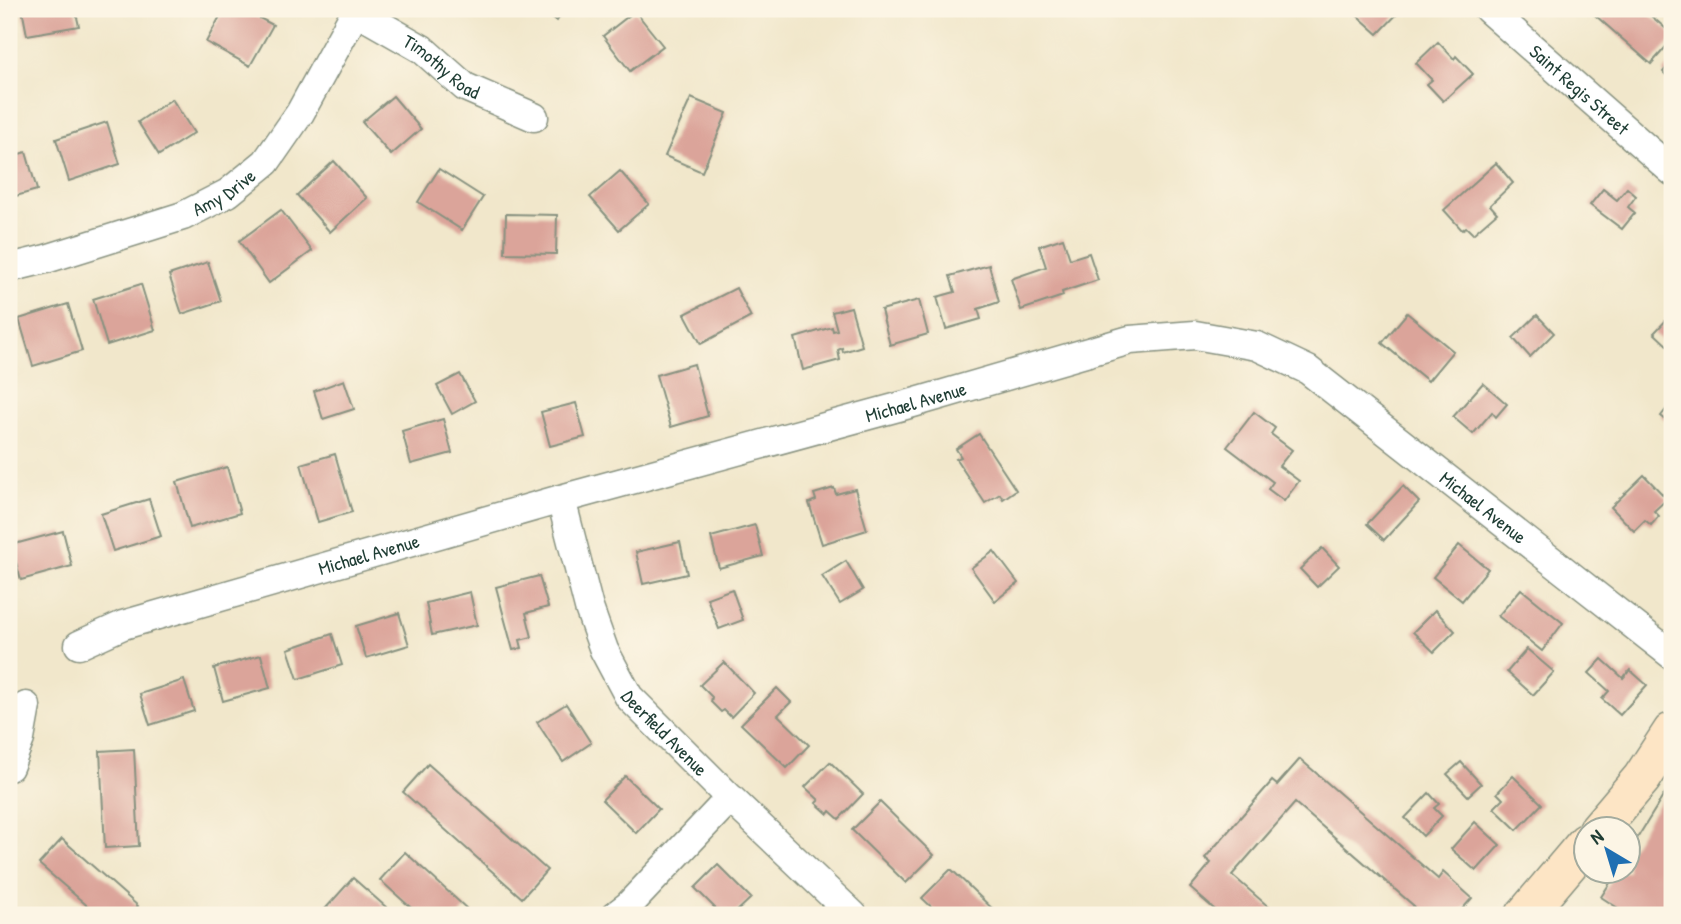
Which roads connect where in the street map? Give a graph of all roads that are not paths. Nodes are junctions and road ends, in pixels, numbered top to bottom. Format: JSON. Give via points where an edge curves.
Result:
{"nodes":[{"id":1,"x":355,"y":9,"type":"edge"},
{"id":2,"x":1488,"y":9,"type":"edge"},
{"id":3,"x":534,"y":117,"type":"dead end"},
{"id":4,"x":1672,"y":171,"type":"edge"},
{"id":5,"x":9,"y":268,"type":"edge"},
{"id":6,"x":561,"y":499,"type":"junction"},
{"id":7,"x":79,"y":645,"type":"dead end"},
{"id":8,"x":1672,"y":655,"type":"edge"},
{"id":9,"x":26,"y":706,"type":"dead end"},
{"id":10,"x":1672,"y":732,"type":"edge"},
{"id":11,"x":9,"y":767,"type":"edge"},
{"id":12,"x":730,"y":798,"type":"junction"},
{"id":13,"x":1610,"y":816,"type":"edge"},
{"id":14,"x":1572,"y":860,"type":"edge"},
{"id":15,"x":616,"y":915,"type":"edge"},
{"id":16,"x":853,"y":915,"type":"edge"},
{"id":17,"x":1525,"y":915,"type":"edge"}],
"edges":[{"from":1,"to":3,"type":"street","name":"Timothy Road","via":[[422,49],[465,87]]},
{"from":1,"to":5,"type":"street","name":"Amy Drive","via":[[300,113],[265,162],[228,193],[183,216]]},
{"from":2,"to":4,"type":"street","name":"Saint Regis Street"},
{"from":6,"to":7,"type":"street","name":"Michael Avenue","via":[[123,625]]},
{"from":6,"to":8,"type":"street","name":"Michael Avenue","via":[[1130,340],[1195,335],[1257,346],[1308,370]]},
{"from":6,"to":12,"type":"street","name":"Deerfield Avenue","via":[[589,608],[604,650],[629,697]]},
{"from":9,"to":11,"type":"street"},
{"from":10,"to":13,"type":"street"},
{"from":12,"to":15,"type":"street"},
{"from":12,"to":16,"type":"street","name":"Deerfield Avenue"},
{"from":14,"to":17,"type":"street"}]}
